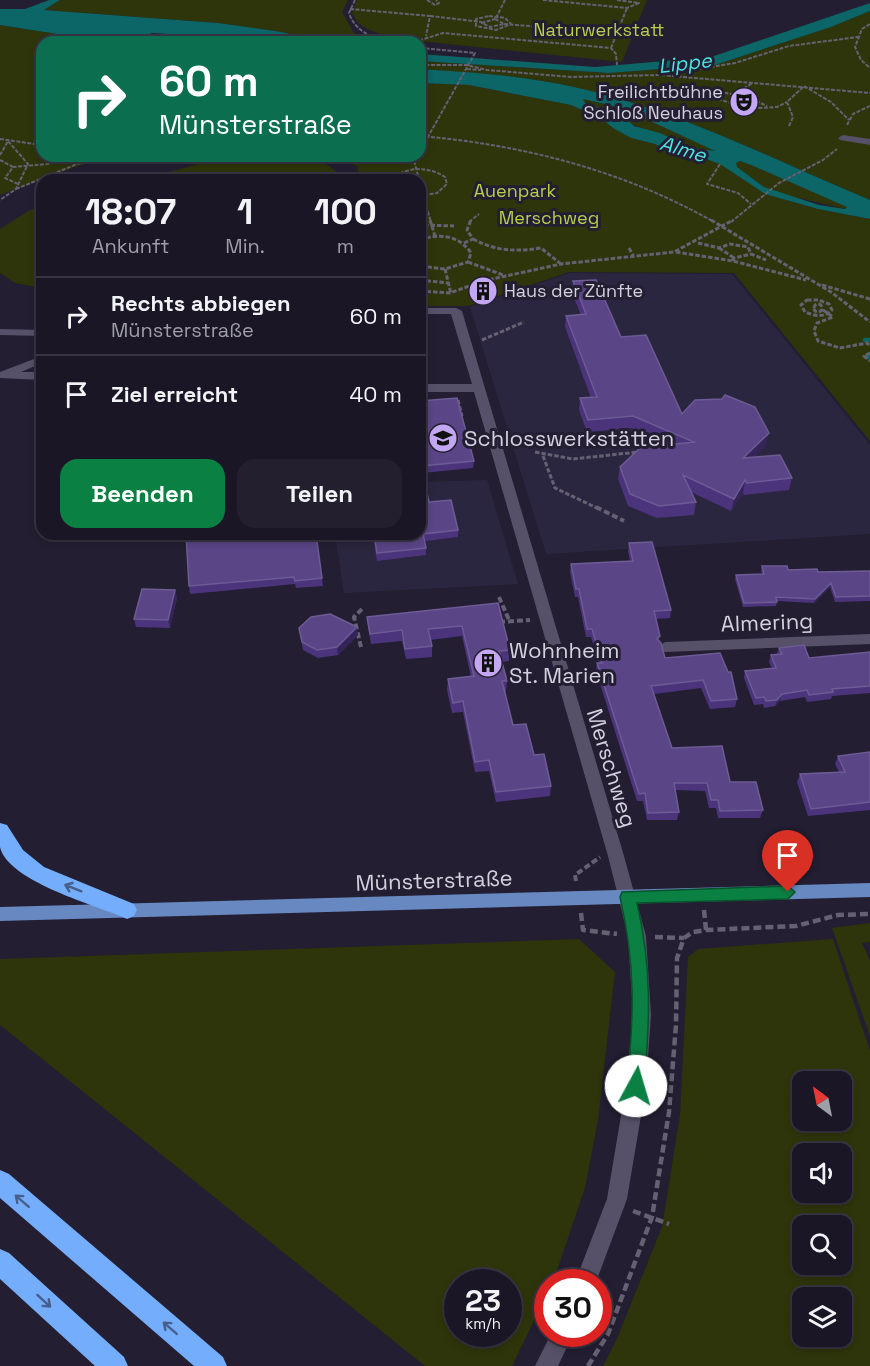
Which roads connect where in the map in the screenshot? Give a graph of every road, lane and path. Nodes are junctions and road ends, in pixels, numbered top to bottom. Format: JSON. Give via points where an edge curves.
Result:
{"nodes":[{"id":1,"x":355,"y":0,"type":"edge"},
{"id":2,"x":427,"y":0,"type":"edge"},
{"id":3,"x":436,"y":0,"type":"edge"},
{"id":4,"x":505,"y":0,"type":"edge"},
{"id":5,"x":543,"y":0,"type":"edge"},
{"id":6,"x":618,"y":0,"type":"edge"},
{"id":7,"x":639,"y":1,"type":"edge"},
{"id":8,"x":616,"y":7,"type":"junction"},
{"id":9,"x":627,"y":8,"type":"junction"},
{"id":10,"x":351,"y":9,"type":"junction"},
{"id":11,"x":430,"y":16,"type":"junction"},
{"id":12,"x":496,"y":17,"type":"junction"},
{"id":13,"x":475,"y":21,"type":"junction"},
{"id":14,"x":482,"y":22,"type":"junction"},
{"id":15,"x":504,"y":24,"type":"junction"},
{"id":16,"x":510,"y":24,"type":"junction"},
{"id":17,"x":870,"y":24,"type":"edge"},
{"id":18,"x":489,"y":28,"type":"junction"},
{"id":19,"x":617,"y":33,"type":"junction"},
{"id":20,"x":375,"y":36,"type":"edge"},
{"id":21,"x":426,"y":36,"type":"joint"},
{"id":22,"x":484,"y":37,"type":"junction"},
{"id":23,"x":858,"y":37,"type":"junction"},
{"id":24,"x":426,"y":48,"type":"edge"},
{"id":25,"x":611,"y":48,"type":"junction"},
{"id":26,"x":426,"y":65,"type":"edge"},
{"id":27,"x":616,"y":65,"type":"dead end"},
{"id":28,"x":870,"y":68,"type":"edge"},
{"id":29,"x":467,"y":69,"type":"junction"},
{"id":30,"x":487,"y":70,"type":"junction"},
{"id":31,"x":660,"y":75,"type":"junction"},
{"id":32,"x":753,"y":83,"type":"junction"},
{"id":33,"x":804,"y":86,"type":"junction"},
{"id":34,"x":870,"y":93,"type":"edge"},
{"id":35,"x":734,"y":94,"type":"junction"},
{"id":36,"x":754,"y":96,"type":"dead end"},
{"id":37,"x":718,"y":99,"type":"junction"},
{"id":38,"x":750,"y":99,"type":"junction"},
{"id":39,"x":727,"y":100,"type":"junction"},
{"id":40,"x":756,"y":100,"type":"junction"},
{"id":41,"x":723,"y":102,"type":"dead end"},
{"id":42,"x":787,"y":102,"type":"junction"},
{"id":43,"x":767,"y":106,"type":"junction"},
{"id":44,"x":870,"y":106,"type":"edge"},
{"id":45,"x":743,"y":107,"type":"junction"},
{"id":46,"x":849,"y":120,"type":"junction"},
{"id":47,"x":789,"y":126,"type":"dead end"},
{"id":48,"x":426,"y":137,"type":"edge"},
{"id":49,"x":429,"y":137,"type":"junction"},
{"id":50,"x":843,"y":138,"type":"junction"},
{"id":51,"x":0,"y":139,"type":"edge"},
{"id":52,"x":8,"y":141,"type":"junction"},
{"id":53,"x":426,"y":141,"type":"edge"},
{"id":54,"x":870,"y":142,"type":"edge"},
{"id":55,"x":36,"y":144,"type":"edge"},
{"id":56,"x":0,"y":154,"type":"edge"},
{"id":57,"x":0,"y":160,"type":"edge"},
{"id":58,"x":54,"y":162,"type":"edge"},
{"id":59,"x":75,"y":162,"type":"edge"},
{"id":60,"x":87,"y":162,"type":"edge"},
{"id":61,"x":415,"y":162,"type":"edge"},
{"id":62,"x":28,"y":164,"type":"junction"},
{"id":63,"x":720,"y":164,"type":"dead end"},
{"id":64,"x":78,"y":165,"type":"junction"},
{"id":65,"x":13,"y":167,"type":"junction"},
{"id":66,"x":416,"y":169,"type":"junction"},
{"id":67,"x":55,"y":174,"type":"edge"},
{"id":68,"x":397,"y":174,"type":"edge"},
{"id":69,"x":417,"y":174,"type":"edge"},
{"id":70,"x":0,"y":178,"type":"edge"},
{"id":71,"x":5,"y":178,"type":"junction"},
{"id":72,"x":36,"y":181,"type":"edge"},
{"id":73,"x":18,"y":184,"type":"junction"},
{"id":74,"x":16,"y":189,"type":"junction"},
{"id":75,"x":426,"y":195,"type":"edge"},
{"id":76,"x":0,"y":200,"type":"edge"},
{"id":77,"x":751,"y":204,"type":"junction"},
{"id":78,"x":426,"y":208,"type":"edge"},
{"id":79,"x":479,"y":214,"type":"dead end"},
{"id":80,"x":431,"y":224,"type":"junction"},
{"id":81,"x":426,"y":225,"type":"edge"},
{"id":82,"x":454,"y":226,"type":"dead end"},
{"id":83,"x":726,"y":226,"type":"junction"},
{"id":84,"x":435,"y":236,"type":"junction"},
{"id":85,"x":426,"y":238,"type":"edge"},
{"id":86,"x":473,"y":239,"type":"junction"},
{"id":87,"x":464,"y":243,"type":"junction"},
{"id":88,"x":697,"y":243,"type":"junction"},
{"id":89,"x":752,"y":244,"type":"junction"},
{"id":90,"x":748,"y":247,"type":"junction"},
{"id":91,"x":629,"y":248,"type":"dead end"},
{"id":92,"x":719,"y":248,"type":"junction"},
{"id":93,"x":674,"y":252,"type":"junction"},
{"id":94,"x":751,"y":254,"type":"junction"},
{"id":95,"x":633,"y":255,"type":"junction"},
{"id":96,"x":734,"y":260,"type":"junction"},
{"id":97,"x":766,"y":260,"type":"dead end"},
{"id":98,"x":468,"y":262,"type":"junction"},
{"id":99,"x":561,"y":264,"type":"junction"},
{"id":100,"x":426,"y":267,"type":"edge"},
{"id":101,"x":445,"y":269,"type":"junction"},
{"id":102,"x":506,"y":277,"type":"junction"},
{"id":103,"x":426,"y":281,"type":"edge"},
{"id":104,"x":813,"y":282,"type":"junction"},
{"id":105,"x":448,"y":283,"type":"junction"},
{"id":106,"x":426,"y":291,"type":"edge"},
{"id":107,"x":450,"y":293,"type":"junction"},
{"id":108,"x":870,"y":299,"type":"edge"},
{"id":109,"x":807,"y":300,"type":"junction"},
{"id":110,"x":842,"y":300,"type":"junction"},
{"id":111,"x":829,"y":304,"type":"junction"},
{"id":112,"x":823,"y":308,"type":"junction"},
{"id":113,"x":426,"y":311,"type":"edge"},
{"id":114,"x":828,"y":314,"type":"junction"},
{"id":115,"x":524,"y":322,"type":"dead end"},
{"id":116,"x":870,"y":322,"type":"edge"},
{"id":117,"x":0,"y":332,"type":"edge"},
{"id":118,"x":36,"y":333,"type":"edge"},
{"id":119,"x":466,"y":340,"type":"junction"},
{"id":120,"x":870,"y":346,"type":"edge"},
{"id":121,"x":852,"y":348,"type":"junction"},
{"id":122,"x":870,"y":353,"type":"edge"},
{"id":123,"x":864,"y":356,"type":"junction"},
{"id":124,"x":36,"y":361,"type":"edge"},
{"id":125,"x":870,"y":361,"type":"edge"},
{"id":126,"x":1,"y":375,"type":"edge"},
{"id":127,"x":36,"y":376,"type":"edge"},
{"id":128,"x":426,"y":388,"type":"edge"},
{"id":129,"x":479,"y":388,"type":"junction"},
{"id":130,"x":535,"y":452,"type":"dead end"},
{"id":131,"x":639,"y":452,"type":"edge"},
{"id":132,"x":543,"y":456,"type":"junction"},
{"id":133,"x":624,"y":522,"type":"dead end"},
{"id":134,"x":499,"y":597,"type":"dead end"},
{"id":135,"x":363,"y":609,"type":"dead end"},
{"id":136,"x":546,"y":620,"type":"junction"},
{"id":137,"x":509,"y":621,"type":"junction"},
{"id":138,"x":499,"y":622,"type":"edge"},
{"id":139,"x":870,"y":639,"type":"edge"},
{"id":140,"x":361,"y":647,"type":"dead end"},
{"id":141,"x":665,"y":647,"type":"edge"},
{"id":142,"x":609,"y":648,"type":"edge"},
{"id":143,"x":556,"y":651,"type":"junction"},
{"id":144,"x":0,"y":831,"type":"edge"},
{"id":145,"x":870,"y":890,"type":"edge"},
{"id":146,"x":628,"y":897,"type":"junction"},
{"id":147,"x":128,"y":910,"type":"junction"},
{"id":148,"x":0,"y":914,"type":"edge"},
{"id":149,"x":870,"y":914,"type":"edge"},
{"id":150,"x":0,"y":1182,"type":"edge"},
{"id":151,"x":652,"y":1217,"type":"junction"},
{"id":152,"x":669,"y":1224,"type":"dead end"},
{"id":153,"x":0,"y":1262,"type":"edge"},
{"id":154,"x":591,"y":1269,"type":"edge"},
{"id":155,"x":556,"y":1347,"type":"edge"},
{"id":156,"x":115,"y":1366,"type":"edge"},
{"id":157,"x":214,"y":1366,"type":"edge"},
{"id":158,"x":546,"y":1366,"type":"edge"},
{"id":159,"x":588,"y":1366,"type":"edge"}],
"edges":[{"from":1,"to":10,"type":"path"},
{"from":2,"to":3,"type":"path","via":[[435,5],[439,3]]},
{"from":4,"to":12,"type":"path"},
{"from":5,"to":8,"type":"path"},
{"from":6,"to":7,"type":"path"},
{"from":6,"to":8,"type":"path"},
{"from":7,"to":9,"type":"path","via":[[636,8]]},
{"from":8,"to":9,"type":"path"},
{"from":9,"to":19,"type":"path"},
{"from":10,"to":11,"type":"path"},
{"from":10,"to":20,"type":"path","via":[[350,17],[359,29]]},
{"from":11,"to":13,"type":"path"},
{"from":11,"to":21,"type":"path"},
{"from":12,"to":13,"type":"path"},
{"from":12,"to":14,"type":"path"},
{"from":12,"to":15,"type":"path"},
{"from":12,"to":16,"type":"path"},
{"from":13,"to":14,"type":"path"},
{"from":13,"to":18,"type":"path","via":[[476,26]]},
{"from":14,"to":18,"type":"path"},
{"from":15,"to":16,"type":"path"},
{"from":15,"to":18,"type":"path"},
{"from":16,"to":18,"type":"path","via":[[503,29]]},
{"from":16,"to":19,"type":"path"},
{"from":17,"to":23,"type":"path"},
{"from":18,"to":22,"type":"path"},
{"from":19,"to":25,"type":"path"},
{"from":21,"to":22,"type":"path","via":[[443,33]]},
{"from":22,"to":25,"type":"path"},
{"from":23,"to":28,"type":"path","via":[[855,47]]},
{"from":23,"to":31,"type":"path","via":[[789,46],[735,63]]},
{"from":24,"to":29,"type":"path","via":[[475,53]]},
{"from":25,"to":27,"type":"path","via":[[616,54]]},
{"from":26,"to":30,"type":"path","via":[[466,65]]},
{"from":29,"to":30,"type":"path"},
{"from":29,"to":49,"type":"path"},
{"from":30,"to":31,"type":"path","via":[[571,77]]},
{"from":31,"to":32,"type":"path"},
{"from":32,"to":33,"type":"path"},
{"from":32,"to":35,"type":"path"},
{"from":33,"to":34,"type":"path"},
{"from":33,"to":42,"type":"path"},
{"from":33,"to":46,"type":"path","via":[[831,102]]},
{"from":35,"to":37,"type":"path","via":[[721,92]]},
{"from":35,"to":38,"type":"path"},
{"from":35,"to":39,"type":"path"},
{"from":36,"to":38,"type":"path"},
{"from":37,"to":39,"type":"path"},
{"from":37,"to":41,"type":"path"},
{"from":38,"to":40,"type":"path"},
{"from":39,"to":45,"type":"path"},
{"from":40,"to":43,"type":"path"},
{"from":40,"to":45,"type":"path"},
{"from":42,"to":43,"type":"path"},
{"from":42,"to":47,"type":"path","via":[[793,117]]},
{"from":43,"to":45,"type":"path"},
{"from":44,"to":46,"type":"path"},
{"from":46,"to":50,"type":"path"},
{"from":48,"to":49,"type":"path"},
{"from":49,"to":53,"type":"path"},
{"from":49,"to":83,"type":"path","via":[[505,145],[598,168]]},
{"from":50,"to":54,"type":"street"},
{"from":50,"to":77,"type":"path","via":[[833,152]]},
{"from":51,"to":52,"type":"path"},
{"from":52,"to":55,"type":"path"},
{"from":52,"to":56,"type":"path"},
{"from":52,"to":62,"type":"path"},
{"from":57,"to":65,"type":"path"},
{"from":58,"to":62,"type":"path"},
{"from":59,"to":64,"type":"path"},
{"from":60,"to":64,"type":"path"},
{"from":61,"to":66,"type":"path"},
{"from":62,"to":65,"type":"path"},
{"from":62,"to":73,"type":"path"},
{"from":63,"to":77,"type":"path","via":[[707,184],[738,193]]},
{"from":64,"to":67,"type":"path"},
{"from":65,"to":71,"type":"path"},
{"from":66,"to":68,"type":"path"},
{"from":66,"to":69,"type":"path"},
{"from":66,"to":75,"type":"path","via":[[436,171],[447,180],[442,190]]},
{"from":70,"to":71,"type":"path"},
{"from":71,"to":73,"type":"path"},
{"from":72,"to":74,"type":"path"},
{"from":73,"to":74,"type":"path"},
{"from":74,"to":76,"type":"path"},
{"from":77,"to":83,"type":"path"},
{"from":78,"to":80,"type":"path"},
{"from":79,"to":86,"type":"path","via":[[468,223],[467,230]]},
{"from":80,"to":81,"type":"path"},
{"from":80,"to":82,"type":"path"},
{"from":80,"to":84,"type":"path"},
{"from":83,"to":88,"type":"path"},
{"from":83,"to":89,"type":"path"},
{"from":84,"to":85,"type":"path"},
{"from":84,"to":87,"type":"path"},
{"from":86,"to":87,"type":"path"},
{"from":86,"to":99,"type":"path","via":[[499,250],[541,248]]},
{"from":87,"to":98,"type":"path","via":[[471,253]]},
{"from":88,"to":92,"type":"path"},
{"from":88,"to":93,"type":"path"},
{"from":89,"to":90,"type":"path"},
{"from":89,"to":104,"type":"path"},
{"from":90,"to":92,"type":"path","via":[[730,244]]},
{"from":90,"to":94,"type":"path"},
{"from":91,"to":95,"type":"path"},
{"from":92,"to":96,"type":"path"},
{"from":93,"to":95,"type":"path"},
{"from":93,"to":96,"type":"path"},
{"from":94,"to":96,"type":"path"},
{"from":94,"to":97,"type":"path"},
{"from":95,"to":99,"type":"path"},
{"from":96,"to":104,"type":"path"},
{"from":98,"to":101,"type":"path"},
{"from":98,"to":102,"type":"path"},
{"from":99,"to":102,"type":"path"},
{"from":100,"to":101,"type":"path"},
{"from":101,"to":105,"type":"path"},
{"from":102,"to":107,"type":"path"},
{"from":103,"to":105,"type":"path"},
{"from":104,"to":108,"type":"path"},
{"from":104,"to":110,"type":"path"},
{"from":105,"to":107,"type":"path"},
{"from":106,"to":107,"type":"path"},
{"from":109,"to":111,"type":"path"},
{"from":109,"to":112,"type":"path","via":[[814,310]]},
{"from":109,"to":114,"type":"path","via":[[801,305],[805,312],[816,316]]},
{"from":110,"to":111,"type":"path"},
{"from":110,"to":116,"type":"path"},
{"from":111,"to":112,"type":"path"},
{"from":111,"to":114,"type":"path","via":[[832,310]]},
{"from":112,"to":114,"type":"path"},
{"from":113,"to":119,"type":"street","name":"Merschweg","via":[[456,311]]},
{"from":114,"to":121,"type":"path","via":[[833,317],[818,323],[814,332],[818,340],[828,346]]},
{"from":115,"to":119,"type":"path","via":[[484,340]]},
{"from":117,"to":118,"type":"street"},
{"from":119,"to":129,"type":"street","name":"Merschweg"},
{"from":120,"to":121,"type":"path","via":[[867,343]]},
{"from":121,"to":123,"type":"path"},
{"from":122,"to":123,"type":"path"},
{"from":123,"to":125,"type":"path"},
{"from":124,"to":126,"type":"street"},
{"from":126,"to":127,"type":"street"},
{"from":128,"to":129,"type":"street"},
{"from":129,"to":136,"type":"street","name":"Merschweg"},
{"from":130,"to":132,"type":"path"},
{"from":131,"to":132,"type":"path","via":[[577,459]]},
{"from":132,"to":133,"type":"path","via":[[555,488]]},
{"from":134,"to":137,"type":"path"},
{"from":135,"to":140,"type":"path","via":[[354,617]]},
{"from":136,"to":137,"type":"path"},
{"from":136,"to":143,"type":"street","name":"Merschweg"},
{"from":137,"to":138,"type":"path"},
{"from":139,"to":141,"type":"street","name":"Almering"},
{"from":142,"to":143,"type":"path"},
{"from":143,"to":146,"type":"street","name":"Merschweg"},
{"from":147,"to":144,"type":"highway","one_way":true,"via":[[37,873],[16,856]]},
{"from":145,"to":146,"type":"main road","name":"Münsterstraße"},
{"from":146,"to":147,"type":"main road","name":"Münsterstraße"},
{"from":146,"to":154,"type":"street","name":"Merschweg","via":[[642,977],[636,1086],[617,1199]]},
{"from":147,"to":148,"type":"main road","name":"Münsterstraße"},
{"from":149,"to":151,"type":"path","via":[[838,915],[796,926],[706,930],[684,938],[677,958],[669,1112]]},
{"from":157,"to":150,"type":"highway","one_way":true},
{"from":151,"to":152,"type":"path"},
{"from":151,"to":159,"type":"path","via":[[608,1334]]},
{"from":153,"to":156,"type":"highway","one_way":true},
{"from":155,"to":158,"type":"street"}]}
